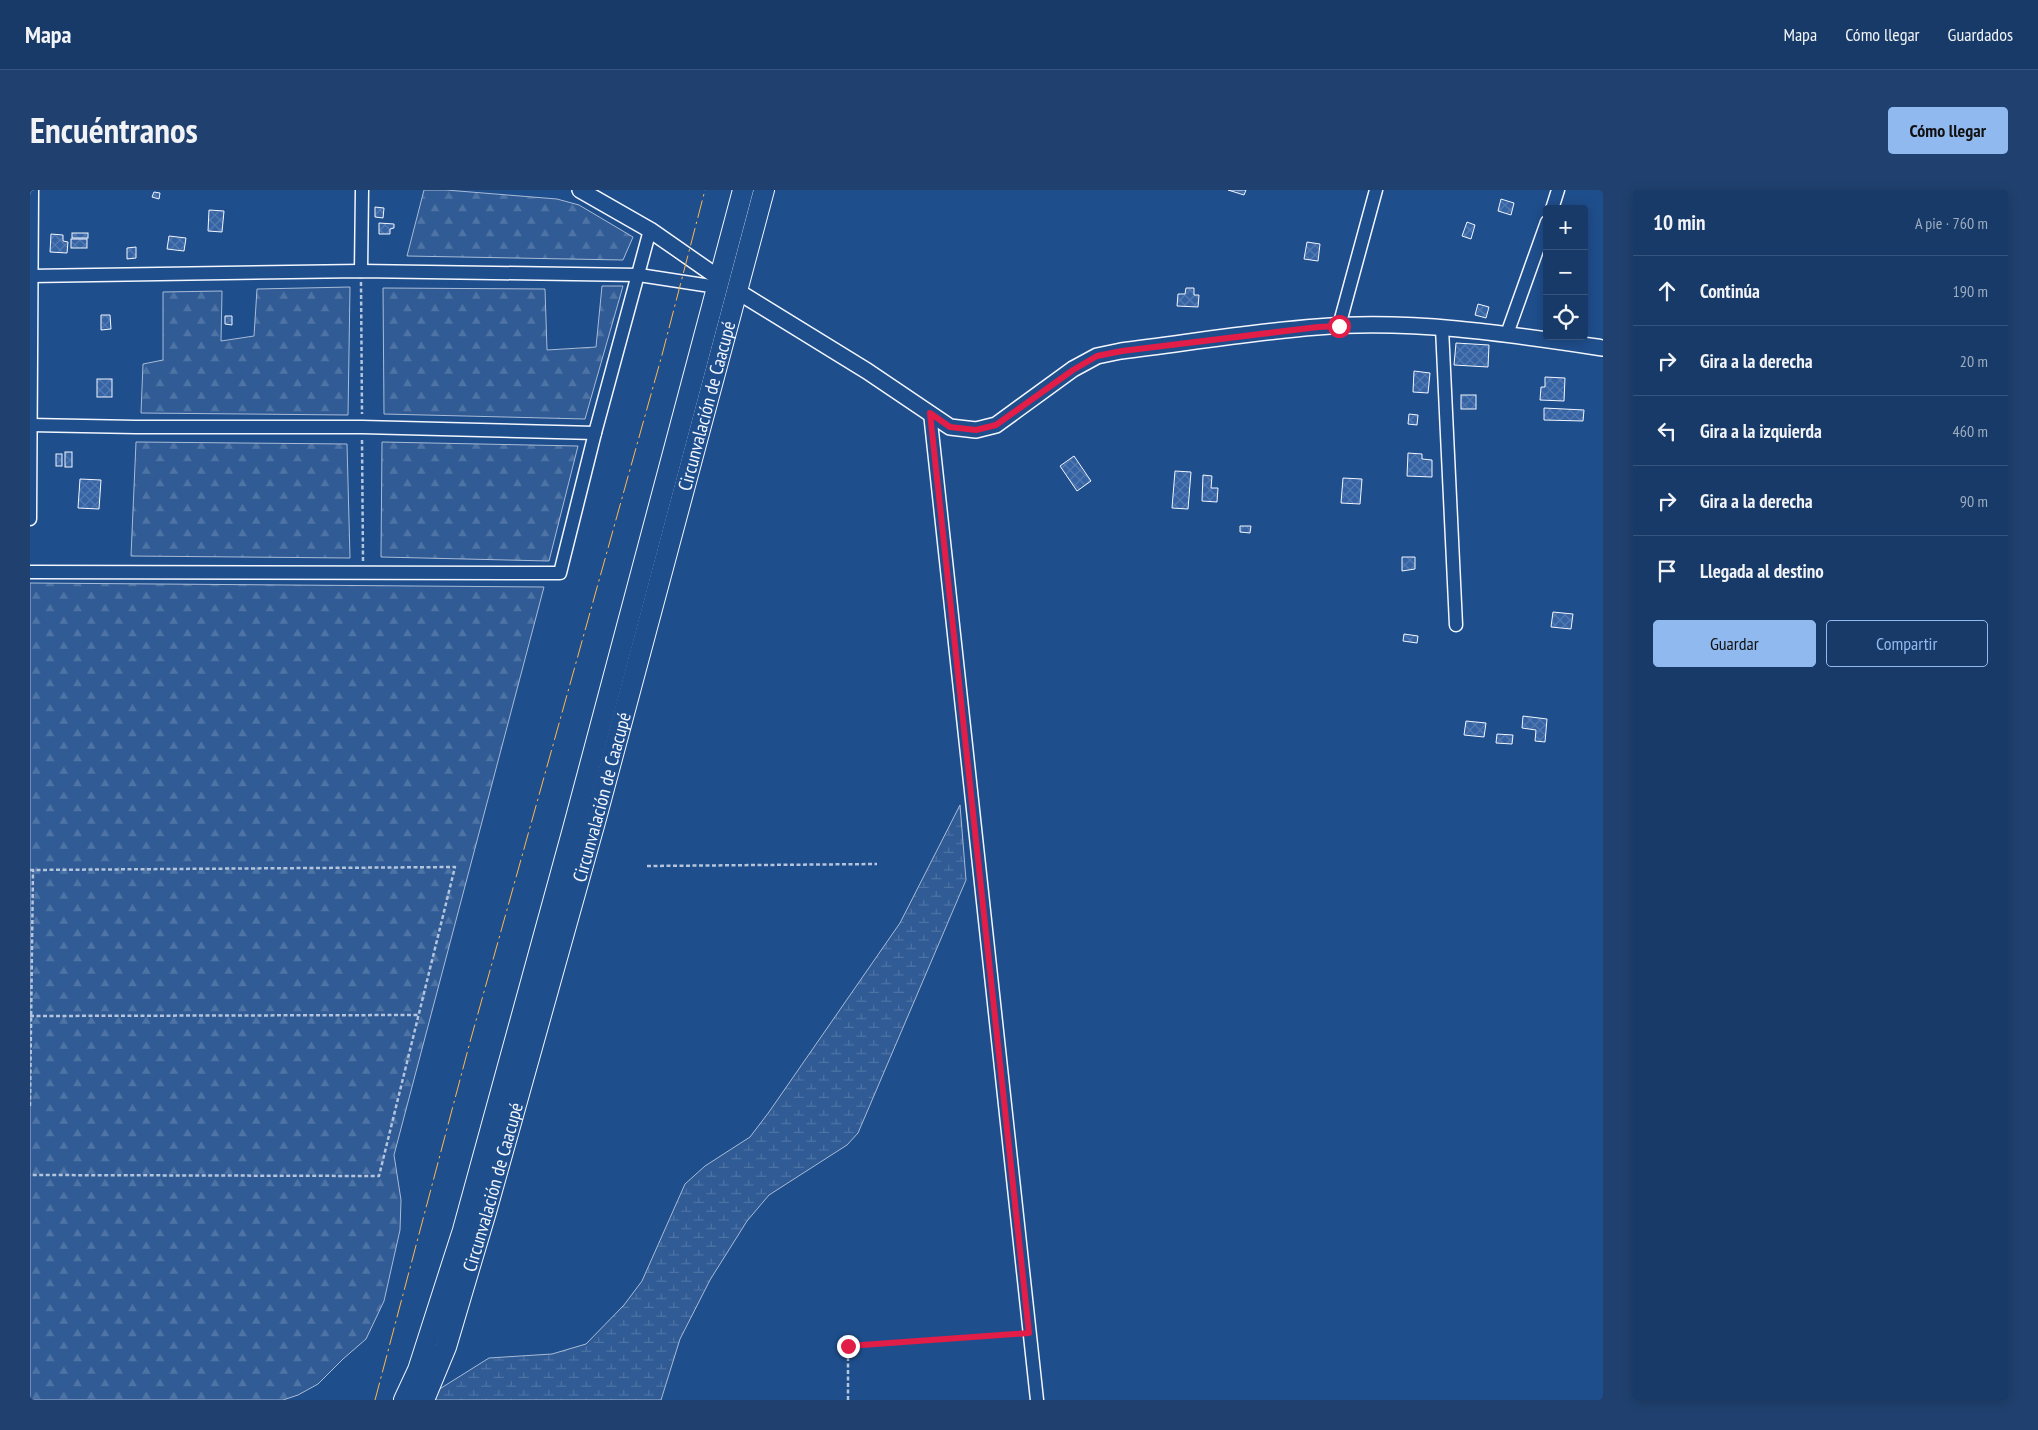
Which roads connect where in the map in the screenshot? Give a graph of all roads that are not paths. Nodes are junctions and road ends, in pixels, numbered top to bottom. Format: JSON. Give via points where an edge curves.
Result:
{"nodes":[{"id":1,"x":32,"y":190,"type":"edge"},
{"id":2,"x":362,"y":190,"type":"edge"},
{"id":3,"x":580,"y":190,"type":"edge"},
{"id":4,"x":743,"y":190,"type":"edge"},
{"id":5,"x":764,"y":190,"type":"edge"},
{"id":6,"x":1376,"y":190,"type":"edge"},
{"id":7,"x":1558,"y":190,"type":"edge"},
{"id":8,"x":1553,"y":205,"type":"edge"},
{"id":9,"x":650,"y":230,"type":"junction"},
{"id":10,"x":1543,"y":233,"type":"edge"},
{"id":11,"x":361,"y":270,"type":"junction"},
{"id":12,"x":639,"y":275,"type":"junction"},
{"id":13,"x":31,"y":276,"type":"edge"},
{"id":14,"x":718,"y":282,"type":"junction"},
{"id":15,"x":737,"y":291,"type":"junction"},
{"id":16,"x":1339,"y":326,"type":"junction"},
{"id":17,"x":1442,"y":328,"type":"junction"},
{"id":18,"x":1507,"y":334,"type":"junction"},
{"id":19,"x":1603,"y":348,"type":"edge"},
{"id":20,"x":930,"y":413,"type":"junction"},
{"id":21,"x":30,"y":425,"type":"edge"},
{"id":22,"x":595,"y":432,"type":"junction"},
{"id":23,"x":30,"y":519,"type":"edge"},
{"id":24,"x":30,"y":572,"type":"edge"},
{"id":25,"x":1456,"y":625,"type":"dead end"},
{"id":26,"x":404,"y":1400,"type":"edge"},
{"id":27,"x":424,"y":1400,"type":"edge"},
{"id":28,"x":1037,"y":1400,"type":"edge"}],
"edges":[{"from":1,"to":13,"type":"street"},
{"from":2,"to":11,"type":"street"},
{"from":3,"to":9,"type":"street"},
{"from":4,"to":14,"type":"highway","name":"Circunvalación de Caacupé"},
{"from":5,"to":15,"type":"highway","name":"Circunvalación de Caacupé"},
{"from":6,"to":16,"type":"street"},
{"from":7,"to":8,"type":"street"},
{"from":9,"to":12,"type":"street"},
{"from":9,"to":14,"type":"street"},
{"from":10,"to":18,"type":"street"},
{"from":11,"to":12,"type":"street"},
{"from":11,"to":13,"type":"street"},
{"from":12,"to":14,"type":"street"},
{"from":12,"to":22,"type":"street"},
{"from":13,"to":21,"type":"street"},
{"from":14,"to":26,"type":"highway","name":"Circunvalación de Caacupé","via":[[463,1230],[418,1370]]},
{"from":15,"to":20,"type":"street"},
{"from":15,"to":27,"type":"highway","name":"Circunvalación de Caacupé","via":[[492,1193],[446,1347]]},
{"from":16,"to":17,"type":"street"},
{"from":16,"to":20,"type":"street","via":[[1141,348],[1097,356],[996,425],[976,430],[950,427]]},
{"from":17,"to":18,"type":"street"},
{"from":17,"to":25,"type":"street"},
{"from":18,"to":19,"type":"street"},
{"from":20,"to":28,"type":"street"},
{"from":21,"to":22,"type":"street"},
{"from":21,"to":23,"type":"street"},
{"from":22,"to":24,"type":"street","via":[[560,573]]}]}
